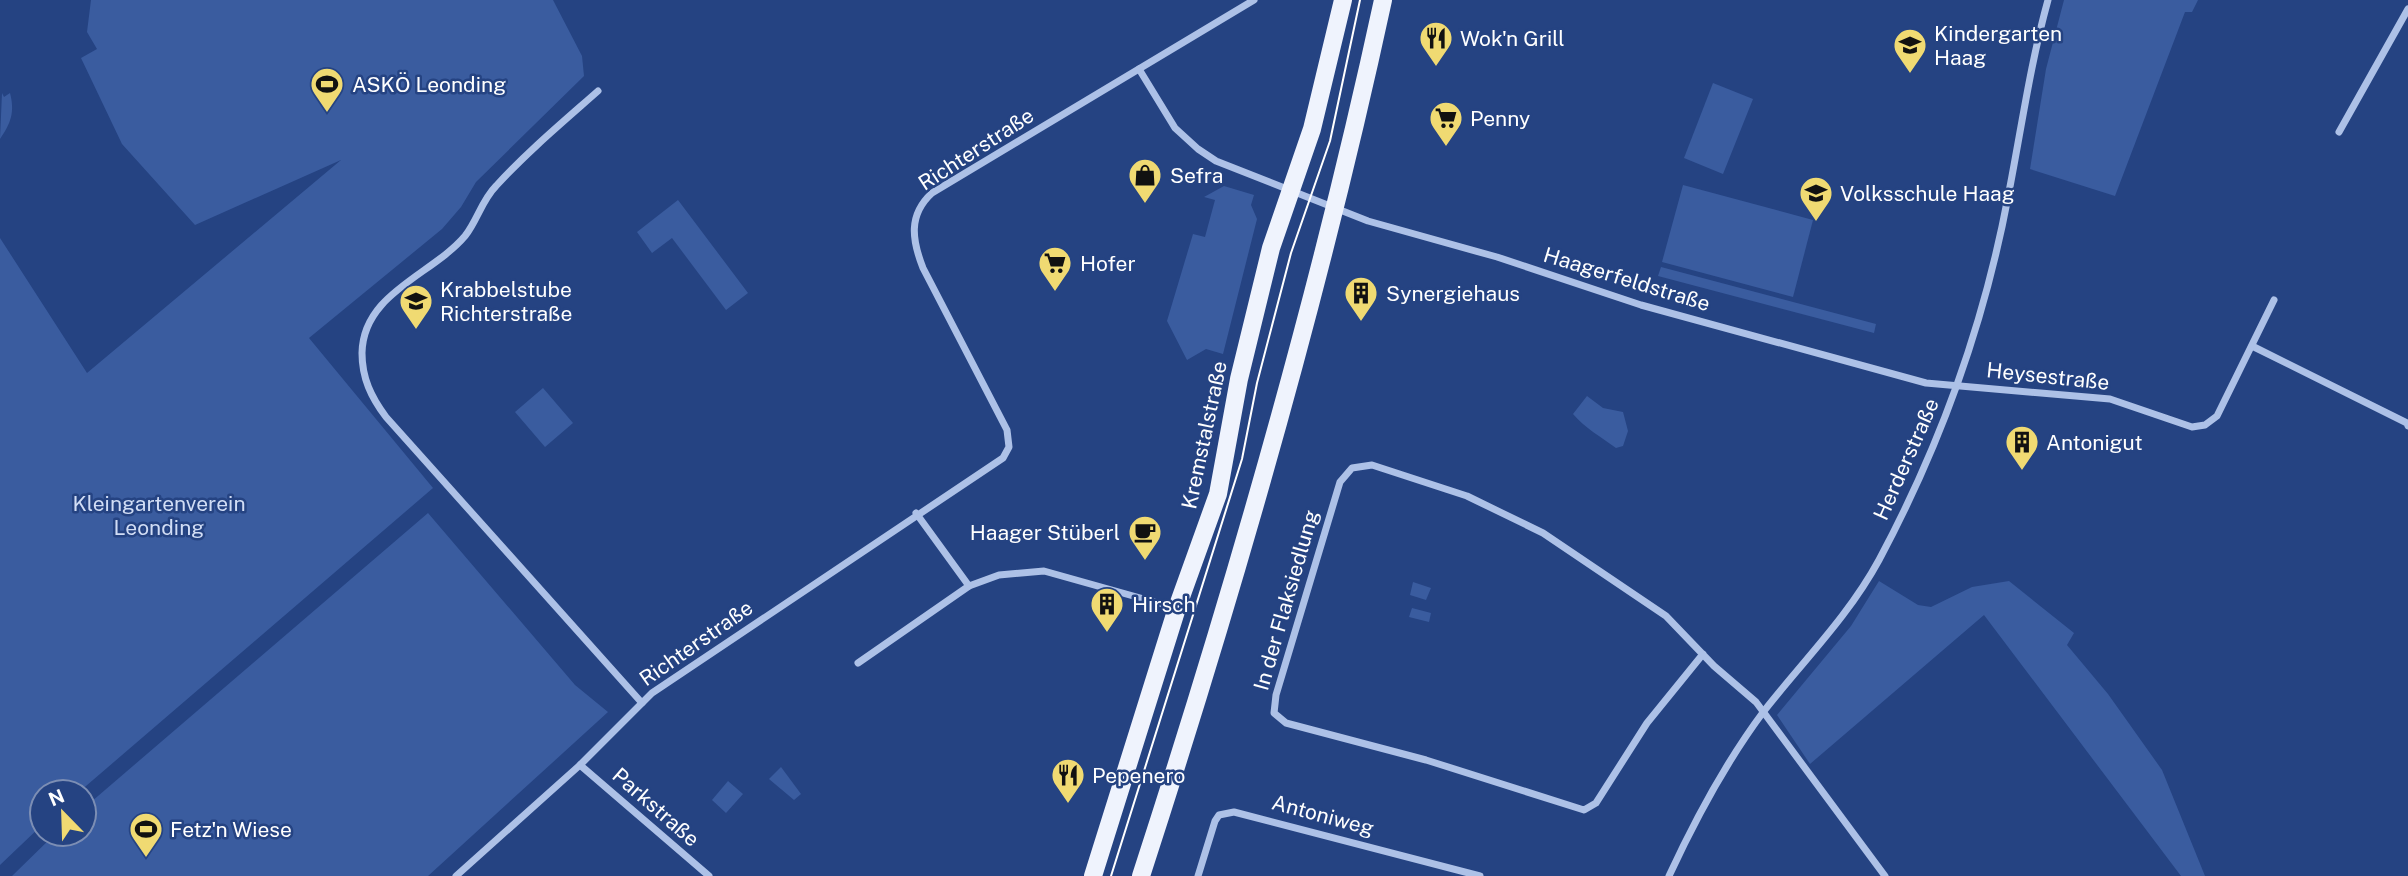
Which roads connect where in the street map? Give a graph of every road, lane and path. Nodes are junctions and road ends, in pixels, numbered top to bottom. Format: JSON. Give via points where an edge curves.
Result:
{"nodes":[{"id":1,"x":1254,"y":0,"type":"edge"},
{"id":2,"x":1343,"y":0,"type":"edge"},
{"id":3,"x":1383,"y":0,"type":"edge"},
{"id":4,"x":2048,"y":0,"type":"edge"},
{"id":5,"x":2408,"y":10,"type":"edge"},
{"id":6,"x":1139,"y":69,"type":"junction"},
{"id":7,"x":598,"y":91,"type":"dead end"},
{"id":8,"x":2339,"y":132,"type":"dead end"},
{"id":9,"x":1291,"y":191,"type":"junction"},
{"id":10,"x":1335,"y":209,"type":"junction"},
{"id":11,"x":2274,"y":300,"type":"dead end"},
{"id":12,"x":2252,"y":346,"type":"junction"},
{"id":13,"x":1957,"y":385,"type":"junction"},
{"id":14,"x":2408,"y":426,"type":"edge"},
{"id":15,"x":916,"y":513,"type":"junction"},
{"id":16,"x":969,"y":586,"type":"junction"},
{"id":17,"x":1177,"y":608,"type":"junction"},
{"id":18,"x":1703,"y":654,"type":"junction"},
{"id":19,"x":858,"y":663,"type":"dead end"},
{"id":20,"x":642,"y":703,"type":"junction"},
{"id":21,"x":1763,"y":713,"type":"junction"},
{"id":22,"x":580,"y":765,"type":"junction"},
{"id":23,"x":456,"y":876,"type":"edge"},
{"id":24,"x":709,"y":876,"type":"edge"},
{"id":25,"x":1093,"y":876,"type":"edge"},
{"id":26,"x":1141,"y":876,"type":"edge"},
{"id":27,"x":1198,"y":876,"type":"edge"},
{"id":28,"x":1480,"y":876,"type":"edge"},
{"id":29,"x":1669,"y":876,"type":"edge"},
{"id":30,"x":1885,"y":876,"type":"edge"}],
"edges":[{"from":1,"to":6,"type":"street","name":"Richterstraße"},
{"from":2,"to":9,"type":"main road","name":"Kremstalstraße","via":[[1312,130]]},
{"from":3,"to":10,"type":"main road"},
{"from":4,"to":13,"type":"street","name":"Herderstraße","via":[[1994,257]]},
{"from":5,"to":8,"type":"street"},
{"from":6,"to":9,"type":"street","via":[[1175,128],[1198,149]]},
{"from":6,"to":15,"type":"street","name":"Richterstraße","via":[[932,193],[918,211],[913,230],[920,259],[1007,430],[1009,447],[1003,458]]},
{"from":7,"to":20,"type":"street","name":"Richterstraße","via":[[495,187],[455,247],[379,307],[365,334],[362,362],[369,392],[386,416]]},
{"from":9,"to":10,"type":"street","name":"Haagerfeldstraße"},
{"from":9,"to":17,"type":"main road","name":"Kremstalstraße","via":[[1271,248],[1238,379],[1218,494]]},
{"from":10,"to":13,"type":"street","name":"Haagerfeldstraße","via":[[1641,305],[1926,383]]},
{"from":10,"to":26,"type":"main road","via":[[1269,463]]},
{"from":11,"to":12,"type":"street","name":"Heysestraße"},
{"from":12,"to":13,"type":"street","name":"Heysestraße","via":[[2217,416],[2192,427],[2110,399]]},
{"from":12,"to":14,"type":"street"},
{"from":13,"to":21,"type":"street","name":"Herderstraße","via":[[1917,483],[1862,591]]},
{"from":15,"to":16,"type":"street"},
{"from":15,"to":20,"type":"street","name":"Richterstraße"},
{"from":16,"to":17,"type":"street","via":[[999,575],[1044,570]]},
{"from":16,"to":19,"type":"street"},
{"from":17,"to":25,"type":"main road","name":"Kremstalstraße"},
{"from":18,"to":18,"type":"street","name":"In der Flaksiedlung","via":[[1647,723],[1596,803],[1584,810],[1426,760],[1286,723],[1274,713],[1340,482],[1352,468],[1362,465],[1467,496],[1543,533],[1666,616]]},
{"from":18,"to":21,"type":"street","name":"In der Flaksiedlung"},
{"from":20,"to":22,"type":"street","name":"Parkstraße"},
{"from":21,"to":29,"type":"street","name":"Herderstraße"},
{"from":21,"to":30,"type":"street","name":"In der Flaksiedlung"},
{"from":22,"to":23,"type":"street","name":"Parkstraße"},
{"from":22,"to":24,"type":"street","name":"Parkstraße"},
{"from":27,"to":28,"type":"street","name":"Antoniweg","via":[[1215,821],[1219,815],[1234,812]]}]}
